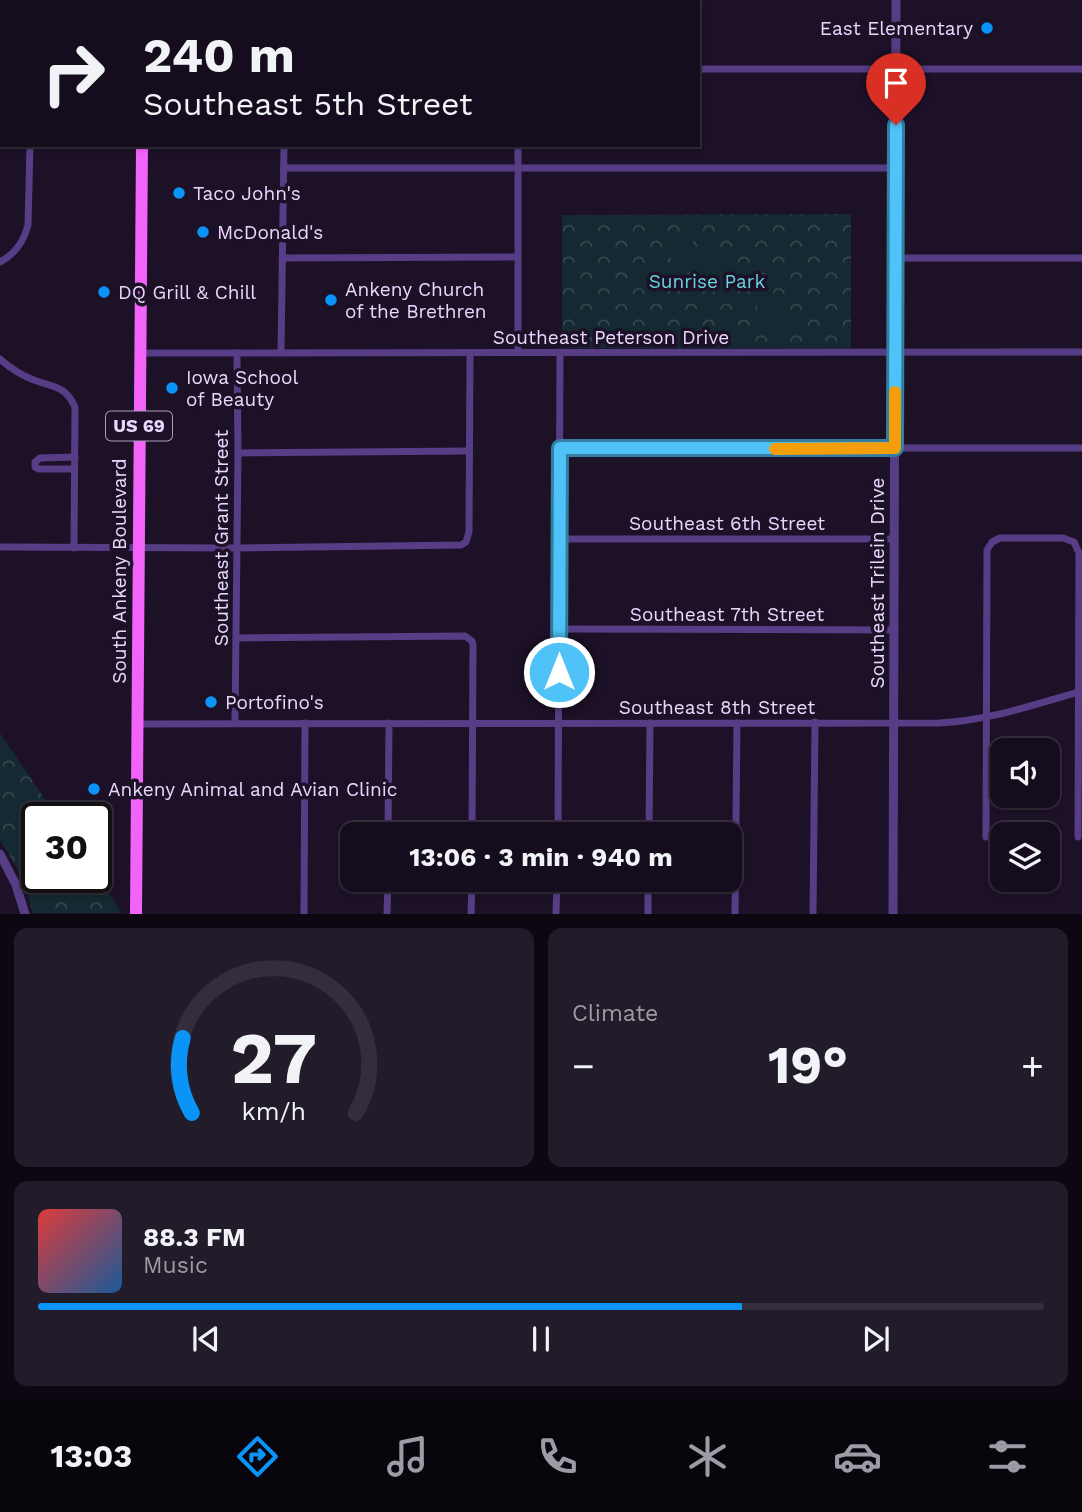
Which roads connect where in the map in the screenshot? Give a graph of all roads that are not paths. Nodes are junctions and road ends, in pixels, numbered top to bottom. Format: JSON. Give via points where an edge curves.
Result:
{"nodes":[{"id":1,"x":896,"y":0,"type":"edge"},
{"id":2,"x":700,"y":69,"type":"edge"},
{"id":3,"x":1082,"y":69,"type":"edge"},
{"id":4,"x":896,"y":70,"type":"junction"},
{"id":5,"x":30,"y":147,"type":"edge"},
{"id":6,"x":142,"y":147,"type":"edge"},
{"id":7,"x":284,"y":147,"type":"edge"},
{"id":8,"x":518,"y":147,"type":"edge"},
{"id":9,"x":518,"y":167,"type":"junction"},
{"id":10,"x":284,"y":168,"type":"junction"},
{"id":11,"x":896,"y":168,"type":"junction"},
{"id":12,"x":517,"y":257,"type":"junction"},
{"id":13,"x":1082,"y":257,"type":"edge"},
{"id":14,"x":282,"y":258,"type":"junction"},
{"id":15,"x":896,"y":258,"type":"junction"},
{"id":16,"x":0,"y":262,"type":"edge"},
{"id":17,"x":518,"y":352,"type":"junction"},
{"id":18,"x":560,"y":352,"type":"junction"},
{"id":19,"x":1082,"y":352,"type":"edge"},
{"id":20,"x":140,"y":353,"type":"junction"},
{"id":21,"x":237,"y":353,"type":"junction"},
{"id":22,"x":281,"y":353,"type":"junction"},
{"id":23,"x":470,"y":353,"type":"junction"},
{"id":24,"x":895,"y":353,"type":"junction"},
{"id":25,"x":0,"y":359,"type":"edge"},
{"id":26,"x":560,"y":448,"type":"junction"},
{"id":27,"x":895,"y":448,"type":"junction"},
{"id":28,"x":1081,"y":448,"type":"edge"},
{"id":29,"x":470,"y":452,"type":"junction"},
{"id":30,"x":238,"y":453,"type":"junction"},
{"id":31,"x":75,"y":457,"type":"junction"},
{"id":32,"x":74,"y":469,"type":"junction"},
{"id":33,"x":560,"y":539,"type":"junction"},
{"id":34,"x":895,"y":539,"type":"junction"},
{"id":35,"x":0,"y":547,"type":"edge"},
{"id":36,"x":138,"y":547,"type":"junction"},
{"id":37,"x":74,"y":548,"type":"junction"},
{"id":38,"x":237,"y":548,"type":"junction"},
{"id":39,"x":560,"y":629,"type":"junction"},
{"id":40,"x":895,"y":630,"type":"junction"},
{"id":41,"x":236,"y":638,"type":"junction"},
{"id":42,"x":1080,"y":691,"type":"edge"},
{"id":43,"x":986,"y":717,"type":"junction"},
{"id":44,"x":815,"y":722,"type":"junction"},
{"id":45,"x":894,"y":722,"type":"junction"},
{"id":46,"x":235,"y":723,"type":"junction"},
{"id":47,"x":305,"y":723,"type":"junction"},
{"id":48,"x":389,"y":723,"type":"junction"},
{"id":49,"x":472,"y":723,"type":"junction"},
{"id":50,"x":559,"y":723,"type":"junction"},
{"id":51,"x":650,"y":723,"type":"junction"},
{"id":52,"x":737,"y":723,"type":"junction"},
{"id":53,"x":137,"y":724,"type":"junction"},
{"id":54,"x":388,"y":822,"type":"edge"},
{"id":55,"x":472,"y":822,"type":"edge"},
{"id":56,"x":558,"y":822,"type":"edge"},
{"id":57,"x":649,"y":822,"type":"edge"},
{"id":58,"x":986,"y":837,"type":"dead end"},
{"id":59,"x":1078,"y":837,"type":"dead end"},
{"id":60,"x":0,"y":854,"type":"edge"},
{"id":61,"x":388,"y":892,"type":"edge"},
{"id":62,"x":472,"y":892,"type":"edge"},
{"id":63,"x":557,"y":892,"type":"edge"},
{"id":64,"x":648,"y":892,"type":"edge"},
{"id":65,"x":25,"y":914,"type":"edge"},
{"id":66,"x":136,"y":914,"type":"edge"},
{"id":67,"x":304,"y":914,"type":"edge"},
{"id":68,"x":387,"y":914,"type":"edge"},
{"id":69,"x":471,"y":914,"type":"edge"},
{"id":70,"x":556,"y":914,"type":"edge"},
{"id":71,"x":648,"y":914,"type":"edge"},
{"id":72,"x":735,"y":914,"type":"edge"},
{"id":73,"x":813,"y":914,"type":"edge"},
{"id":74,"x":893,"y":914,"type":"edge"}],
"edges":[{"from":1,"to":4,"type":"street","name":"Southeast Trilein Drive"},
{"from":2,"to":4,"type":"street"},
{"from":3,"to":4,"type":"street"},
{"from":4,"to":11,"type":"street","name":"Southeast Trilein Drive"},
{"from":5,"to":16,"type":"street","via":[[26,233],[18,248]]},
{"from":6,"to":20,"type":"main road","name":"South Ankeny Boulevard","number":"US 69"},
{"from":7,"to":10,"type":"street"},
{"from":8,"to":9,"type":"street"},
{"from":9,"to":10,"type":"street"},
{"from":9,"to":11,"type":"street"},
{"from":9,"to":12,"type":"street"},
{"from":10,"to":14,"type":"street"},
{"from":11,"to":15,"type":"street","name":"Southeast Trilein Drive"},
{"from":12,"to":14,"type":"street"},
{"from":12,"to":17,"type":"street"},
{"from":13,"to":15,"type":"street"},
{"from":14,"to":22,"type":"street"},
{"from":15,"to":24,"type":"street","name":"Southeast Trilein Drive"},
{"from":17,"to":18,"type":"street","name":"Southeast Peterson Drive"},
{"from":17,"to":23,"type":"street","name":"Southeast Peterson Drive"},
{"from":18,"to":24,"type":"street","name":"Southeast Peterson Drive"},
{"from":18,"to":26,"type":"street"},
{"from":19,"to":24,"type":"street","name":"Southeast Peterson Drive"},
{"from":20,"to":21,"type":"street","name":"Southeast Peterson Drive"},
{"from":20,"to":36,"type":"main road","name":"South Ankeny Boulevard","number":"US 69"},
{"from":21,"to":22,"type":"street","name":"Southeast Peterson Drive"},
{"from":21,"to":30,"type":"street","name":"Southeast Grant Street"},
{"from":22,"to":23,"type":"street","name":"Southeast Peterson Drive"},
{"from":23,"to":29,"type":"street"},
{"from":24,"to":27,"type":"street","name":"Southeast Trilein Drive"},
{"from":25,"to":31,"type":"street","via":[[19,374],[68,394],[75,407]]},
{"from":26,"to":27,"type":"street"},
{"from":26,"to":33,"type":"street"},
{"from":27,"to":28,"type":"street"},
{"from":27,"to":34,"type":"street","name":"Southeast Trilein Drive"},
{"from":29,"to":30,"type":"street"},
{"from":29,"to":38,"type":"street","via":[[468,537],[457,546]]},
{"from":30,"to":38,"type":"street","name":"Southeast Grant Street"},
{"from":31,"to":32,"type":"street"},
{"from":31,"to":32,"type":"street","via":[[34,462],[39,469]]},
{"from":32,"to":37,"type":"street"},
{"from":33,"to":34,"type":"street","name":"Southeast 6th Street"},
{"from":33,"to":39,"type":"street"},
{"from":34,"to":40,"type":"street","name":"Southeast Trilein Drive"},
{"from":35,"to":37,"type":"street"},
{"from":36,"to":37,"type":"street"},
{"from":36,"to":38,"type":"street"},
{"from":36,"to":53,"type":"main road","name":"South Ankeny Boulevard","number":"US 69"},
{"from":38,"to":41,"type":"street","name":"Southeast Grant Street"},
{"from":39,"to":40,"type":"street","name":"Southeast 7th Street"},
{"from":39,"to":50,"type":"street"},
{"from":40,"to":45,"type":"street","name":"Southeast Trilein Drive"},
{"from":41,"to":46,"type":"street","name":"Southeast Grant Street"},
{"from":41,"to":49,"type":"street","via":[[465,636],[473,645]]},
{"from":42,"to":43,"type":"street","name":"Southeast 8th Street"},
{"from":42,"to":43,"type":"street","via":[[1078,546],[1067,538],[1000,538],[990,544],[987,553]]},
{"from":42,"to":59,"type":"street"},
{"from":43,"to":45,"type":"street","name":"Southeast 8th Street"},
{"from":43,"to":58,"type":"street"},
{"from":44,"to":45,"type":"street","name":"Southeast 8th Street"},
{"from":44,"to":52,"type":"street","name":"Southeast 8th Street"},
{"from":44,"to":73,"type":"street"},
{"from":45,"to":74,"type":"street","name":"Southeast Trilein Drive"},
{"from":46,"to":47,"type":"street","name":"Southeast 8th Street"},
{"from":46,"to":53,"type":"street","name":"Southeast 8th Street"},
{"from":47,"to":48,"type":"street","name":"Southeast 8th Street"},
{"from":47,"to":67,"type":"street"},
{"from":48,"to":49,"type":"street","name":"Southeast 8th Street"},
{"from":48,"to":54,"type":"street"},
{"from":49,"to":50,"type":"street","name":"Southeast 8th Street"},
{"from":49,"to":55,"type":"street"},
{"from":50,"to":51,"type":"street","name":"Southeast 8th Street"},
{"from":50,"to":56,"type":"street"},
{"from":51,"to":52,"type":"street","name":"Southeast 8th Street"},
{"from":51,"to":57,"type":"street"},
{"from":52,"to":72,"type":"street"},
{"from":53,"to":66,"type":"main road","name":"South Ankeny Boulevard","number":"US 69"},
{"from":60,"to":65,"type":"street"},
{"from":61,"to":68,"type":"street"},
{"from":62,"to":69,"type":"street"},
{"from":63,"to":70,"type":"street"},
{"from":64,"to":71,"type":"street"}]}
